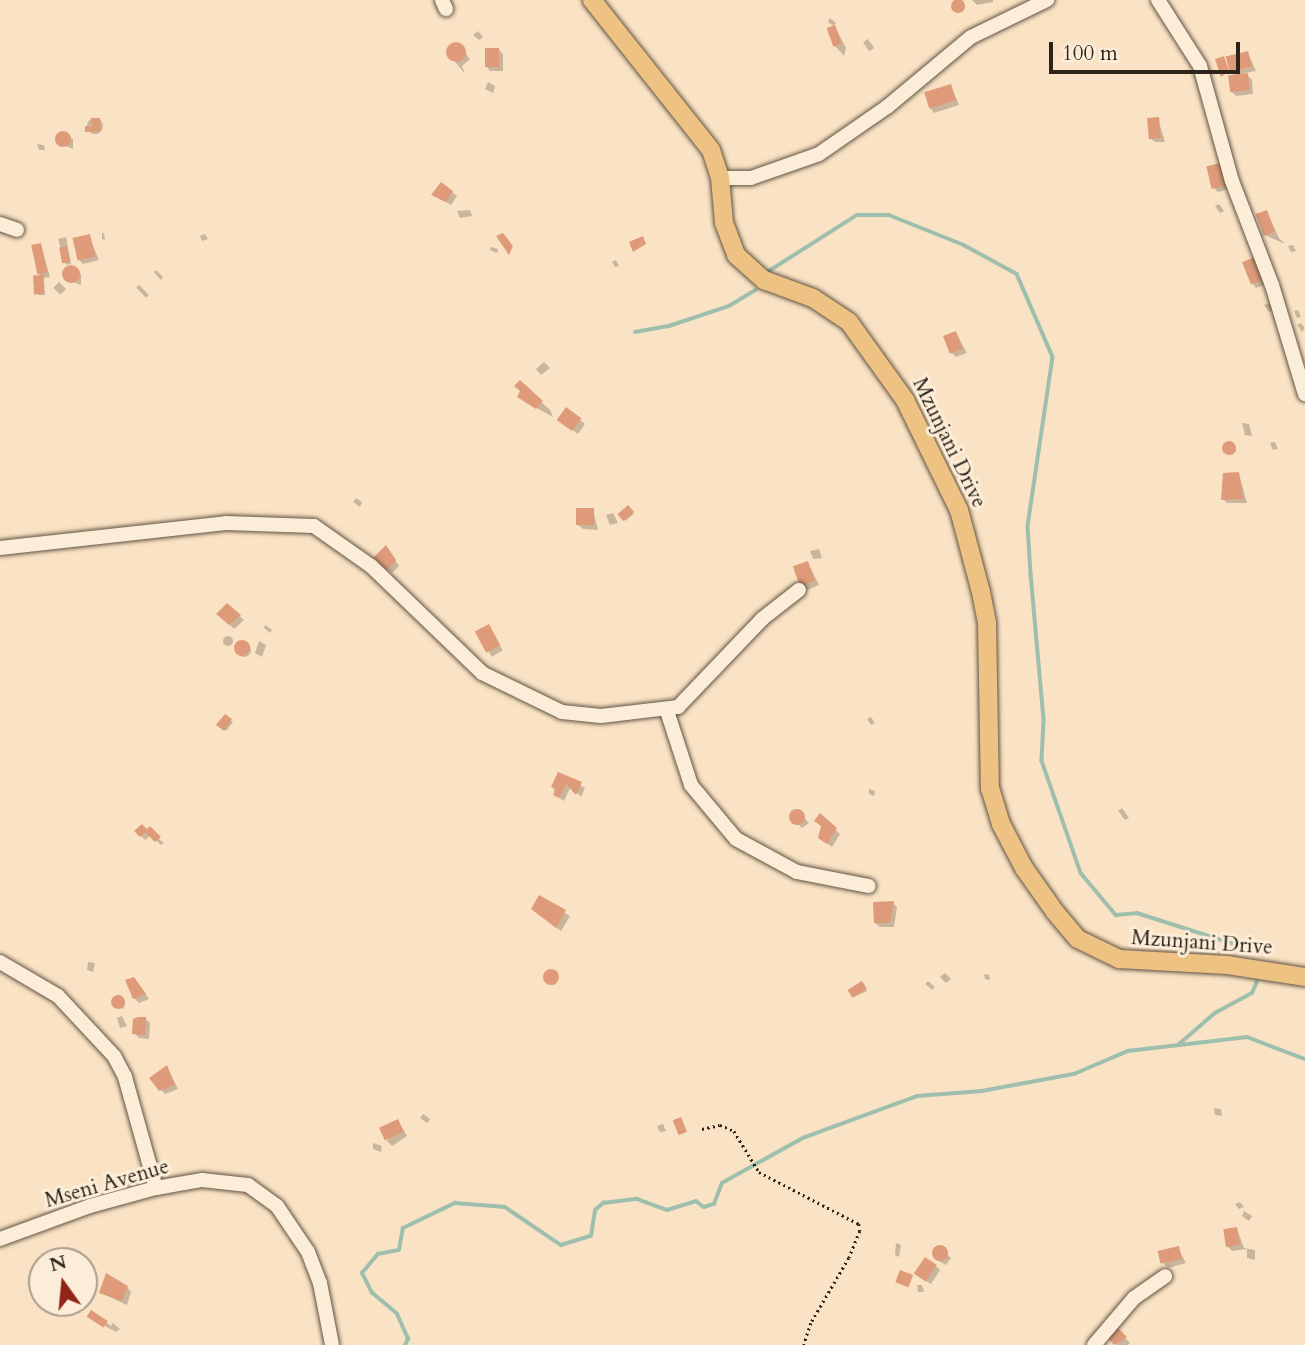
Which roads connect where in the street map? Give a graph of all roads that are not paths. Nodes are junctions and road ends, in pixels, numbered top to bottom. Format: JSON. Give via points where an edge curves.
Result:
{"nodes":[{"id":1,"x":592,"y":0,"type":"edge"},
{"id":2,"x":1047,"y":0,"type":"edge"},
{"id":3,"x":1158,"y":0,"type":"edge"},
{"id":4,"x":720,"y":178,"type":"junction"},
{"id":5,"x":0,"y":224,"type":"edge"},
{"id":6,"x":17,"y":230,"type":"dead end"},
{"id":7,"x":1305,"y":394,"type":"edge"},
{"id":8,"x":0,"y":548,"type":"edge"},
{"id":9,"x":799,"y":590,"type":"dead end"},
{"id":10,"x":667,"y":711,"type":"junction"},
{"id":11,"x":869,"y":886,"type":"dead end"},
{"id":12,"x":0,"y":962,"type":"edge"},
{"id":13,"x":1305,"y":976,"type":"edge"},
{"id":14,"x":156,"y":1188,"type":"junction"},
{"id":15,"x":0,"y":1240,"type":"edge"},
{"id":16,"x":1165,"y":1276,"type":"dead end"},
{"id":17,"x":332,"y":1345,"type":"edge"},
{"id":18,"x":1094,"y":1345,"type":"edge"}],
"edges":[{"from":1,"to":4,"type":"main road","name":"Mzunjani Drive","via":[[705,141]]},
{"from":2,"to":4,"type":"street","via":[[971,37],[887,107],[819,154],[751,178]]},
{"from":3,"to":7,"type":"street","via":[[1200,66],[1243,215],[1272,285]]},
{"from":4,"to":13,"type":"main road","name":"Mzunjani Drive","via":[[724,223],[736,255],[764,280],[830,307],[870,346],[905,400],[960,510],[987,622],[990,788],[1001,824],[1024,868],[1055,912],[1078,939],[1119,959],[1227,965]]},
{"from":5,"to":6,"type":"street"},
{"from":8,"to":10,"type":"street","via":[[226,523],[314,526],[371,566],[482,673],[507,689],[562,712],[601,716]]},
{"from":9,"to":10,"type":"street","via":[[739,642],[688,699]]},
{"from":10,"to":11,"type":"street","via":[[691,785],[736,839],[797,872]]},
{"from":12,"to":14,"type":"street","via":[[58,996],[114,1056],[125,1077]]},
{"from":14,"to":15,"type":"street","name":"Mseni Avenue","via":[[90,1206]]},
{"from":14,"to":17,"type":"street","name":"Mseni Avenue","via":[[230,1180],[270,1198],[308,1252],[320,1283]]},
{"from":16,"to":18,"type":"street","via":[[1134,1298]]}]}
